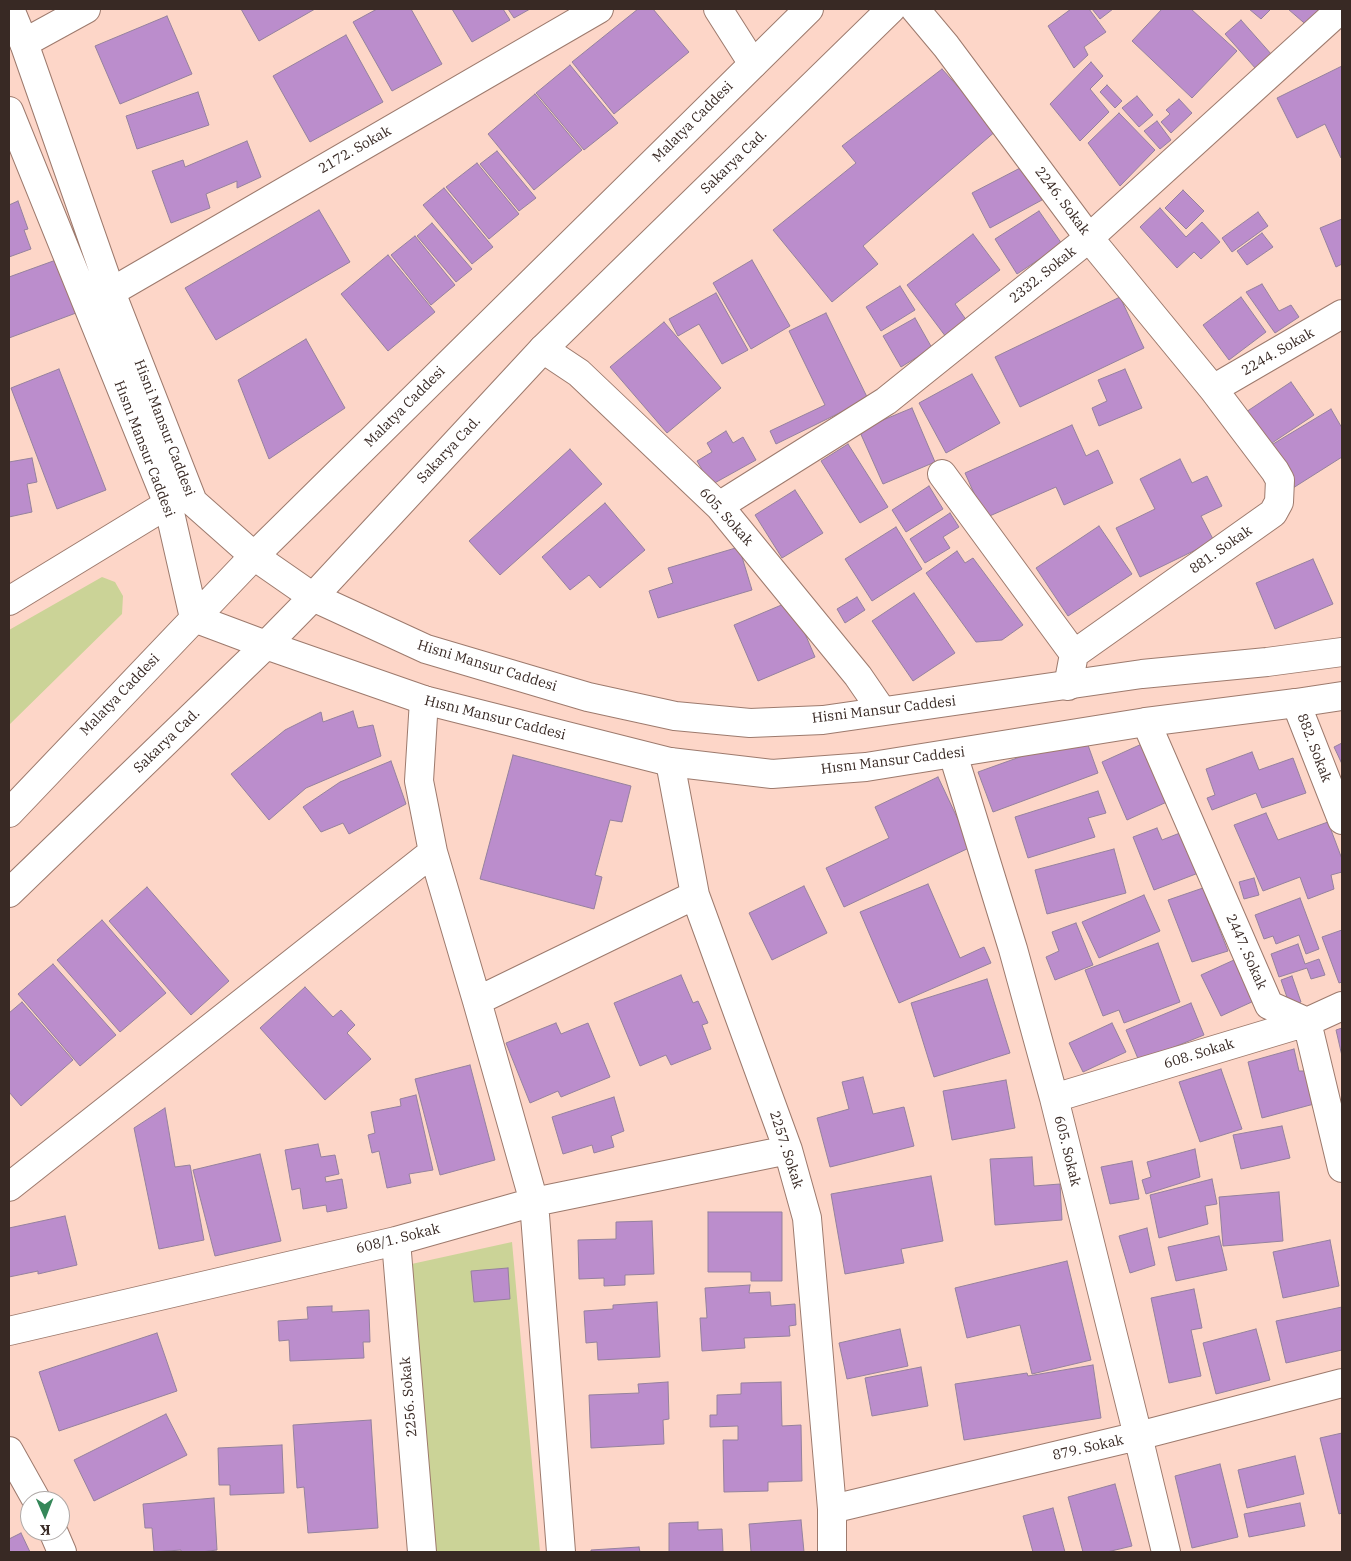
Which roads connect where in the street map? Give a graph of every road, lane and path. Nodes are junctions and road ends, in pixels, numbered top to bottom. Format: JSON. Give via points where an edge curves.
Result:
{"nodes":[{"id":1,"x":10,"y":9,"type":"edge"},
{"id":2,"x":86,"y":9,"type":"edge"},
{"id":3,"x":599,"y":9,"type":"edge"},
{"id":4,"x":718,"y":9,"type":"edge"},
{"id":5,"x":809,"y":9,"type":"edge"},
{"id":6,"x":891,"y":9,"type":"edge"},
{"id":7,"x":915,"y":9,"type":"edge"},
{"id":8,"x":1341,"y":9,"type":"edge"},
{"id":9,"x":24,"y":43,"type":"junction"},
{"id":10,"x":753,"y":64,"type":"junction"},
{"id":11,"x":9,"y":112,"type":"edge"},
{"id":12,"x":1089,"y":238,"type":"junction"},
{"id":13,"x":111,"y":292,"type":"junction"},
{"id":14,"x":1342,"y":315,"type":"edge"},
{"id":15,"x":543,"y":349,"type":"junction"},
{"id":16,"x":1213,"y":389,"type":"junction"},
{"id":17,"x":942,"y":474,"type":"dead end"},
{"id":18,"x":168,"y":504,"type":"junction"},
{"id":19,"x":719,"y":506,"type":"junction"},
{"id":20,"x":254,"y":556,"type":"junction"},
{"id":21,"x":313,"y":597,"type":"junction"},
{"id":22,"x":9,"y":601,"type":"edge"},
{"id":23,"x":194,"y":618,"type":"junction"},
{"id":24,"x":266,"y":645,"type":"junction"},
{"id":25,"x":1342,"y":652,"type":"edge"},
{"id":26,"x":1074,"y":654,"type":"junction"},
{"id":27,"x":1068,"y":686,"type":"junction"},
{"id":28,"x":1342,"y":696,"type":"edge"},
{"id":29,"x":424,"y":700,"type":"junction"},
{"id":30,"x":1296,"y":703,"type":"junction"},
{"id":31,"x":882,"y":711,"type":"junction"},
{"id":32,"x":1146,"y":722,"type":"junction"},
{"id":33,"x":953,"y":754,"type":"junction"},
{"id":34,"x":670,"y":762,"type":"junction"},
{"id":35,"x":9,"y":812,"type":"edge"},
{"id":36,"x":1342,"y":820,"type":"edge"},
{"id":37,"x":433,"y":852,"type":"junction"},
{"id":38,"x":9,"y":893,"type":"edge"},
{"id":39,"x":695,"y":895,"type":"junction"},
{"id":40,"x":477,"y":1001,"type":"junction"},
{"id":41,"x":1342,"y":1006,"type":"edge"},
{"id":42,"x":1307,"y":1022,"type":"junction"},
{"id":43,"x":1054,"y":1098,"type":"junction"},
{"id":44,"x":788,"y":1150,"type":"junction"},
{"id":45,"x":1342,"y":1168,"type":"edge"},
{"id":46,"x":9,"y":1187,"type":"edge"},
{"id":47,"x":534,"y":1202,"type":"junction"},
{"id":48,"x":396,"y":1241,"type":"junction"},
{"id":49,"x":9,"y":1331,"type":"edge"},
{"id":50,"x":1342,"y":1383,"type":"edge"},
{"id":51,"x":1138,"y":1436,"type":"junction"},
{"id":52,"x":9,"y":1451,"type":"edge"},
{"id":53,"x":31,"y":1491,"type":"edge"},
{"id":54,"x":832,"y":1509,"type":"junction"},
{"id":55,"x":422,"y":1552,"type":"edge"},
{"id":56,"x":561,"y":1552,"type":"edge"},
{"id":57,"x":832,"y":1552,"type":"edge"},
{"id":58,"x":1166,"y":1552,"type":"edge"}],
"edges":[{"from":1,"to":9,"type":"street","name":"Hisni Mansur Caddesi"},
{"from":2,"to":9,"type":"street"},
{"from":3,"to":13,"type":"street","name":"2172. Sokak"},
{"from":4,"to":10,"type":"street"},
{"from":5,"to":10,"type":"street","name":"Malatya Caddesi"},
{"from":6,"to":15,"type":"street","name":"Sakarya Cad."},
{"from":7,"to":12,"type":"street","name":"2246. Sokak"},
{"from":8,"to":12,"type":"street","name":"2332. Sokak"},
{"from":9,"to":13,"type":"street","name":"Hisni Mansur Caddesi"},
{"from":10,"to":20,"type":"street","name":"Malatya Caddesi"},
{"from":11,"to":18,"type":"street","name":"Hısnı Mansur Caddesi"},
{"from":12,"to":16,"type":"street","name":"2246. Sokak"},
{"from":12,"to":19,"type":"street","name":"2332. Sokak","via":[[886,401]]},
{"from":13,"to":20,"type":"street","name":"Hisni Mansur Caddesi","via":[[192,502]]},
{"from":14,"to":16,"type":"street","name":"2244. Sokak"},
{"from":15,"to":19,"type":"street","name":"605. Sokak","via":[[579,373]]},
{"from":15,"to":21,"type":"street","name":"Sakarya Cad."},
{"from":16,"to":26,"type":"street","name":"881. Sokak","via":[[1275,470],[1280,480],[1279,502],[1273,513]]},
{"from":17,"to":26,"type":"street"},
{"from":18,"to":22,"type":"street"},
{"from":18,"to":23,"type":"street","name":"Hısnı Mansur Caddesi"},
{"from":19,"to":31,"type":"street","name":"605. Sokak","via":[[858,676]]},
{"from":20,"to":21,"type":"street","name":"Hisni Mansur Caddesi"},
{"from":20,"to":23,"type":"street","name":"Malatya Caddesi"},
{"from":21,"to":24,"type":"street","name":"Sakarya Cad."},
{"from":21,"to":31,"type":"street","name":"Hisni Mansur Caddesi","via":[[426,649],[588,697],[675,716],[750,723],[823,720]]},
{"from":23,"to":24,"type":"street","name":"Hısnı Mansur Caddesi"},
{"from":23,"to":35,"type":"street","name":"Malatya Caddesi"},
{"from":24,"to":29,"type":"street","name":"Hısnı Mansur Caddesi"},
{"from":24,"to":38,"type":"street","name":"Sakarya Cad."},
{"from":25,"to":27,"type":"street","name":"Hisni Mansur Caddesi","via":[[1142,674]]},
{"from":26,"to":27,"type":"street"},
{"from":27,"to":31,"type":"street","name":"Hisni Mansur Caddesi"},
{"from":28,"to":30,"type":"street","name":"Hısnı Mansur Caddesi"},
{"from":29,"to":34,"type":"street","name":"Hısnı Mansur Caddesi"},
{"from":29,"to":37,"type":"street","via":[[419,782]]},
{"from":30,"to":32,"type":"street","name":"Hısnı Mansur Caddesi"},
{"from":30,"to":36,"type":"street","name":"882. Sokak"},
{"from":32,"to":33,"type":"street","name":"Hısnı Mansur Caddesi"},
{"from":32,"to":42,"type":"street","name":"2447. Sokak","via":[[1269,1005]]},
{"from":33,"to":34,"type":"street","name":"Hısnı Mansur Caddesi","via":[[866,767],[772,774]]},
{"from":33,"to":43,"type":"street","name":"605. Sokak","via":[[1013,949]]},
{"from":34,"to":39,"type":"street","name":"2257. Sokak"},
{"from":37,"to":40,"type":"street"},
{"from":37,"to":46,"type":"street"},
{"from":39,"to":40,"type":"street"},
{"from":39,"to":44,"type":"street","name":"2257. Sokak"},
{"from":40,"to":47,"type":"street"},
{"from":41,"to":42,"type":"street","name":"608. Sokak"},
{"from":42,"to":43,"type":"street","name":"608. Sokak"},
{"from":42,"to":45,"type":"street"},
{"from":43,"to":51,"type":"street","name":"605. Sokak"},
{"from":44,"to":47,"type":"street","name":"608/1. Sokak"},
{"from":44,"to":54,"type":"street","name":"2257. Sokak","via":[[807,1218]]},
{"from":47,"to":48,"type":"street","name":"608/1. Sokak"},
{"from":47,"to":56,"type":"street"},
{"from":48,"to":49,"type":"street","name":"608/1. Sokak"},
{"from":48,"to":55,"type":"street","name":"2256. Sokak"},
{"from":50,"to":51,"type":"street","name":"879. Sokak"},
{"from":51,"to":54,"type":"street","name":"879. Sokak"},
{"from":51,"to":58,"type":"street","name":"605. Sokak"},
{"from":52,"to":53,"type":"street"},
{"from":54,"to":57,"type":"street","name":"2257. Sokak"}]}
